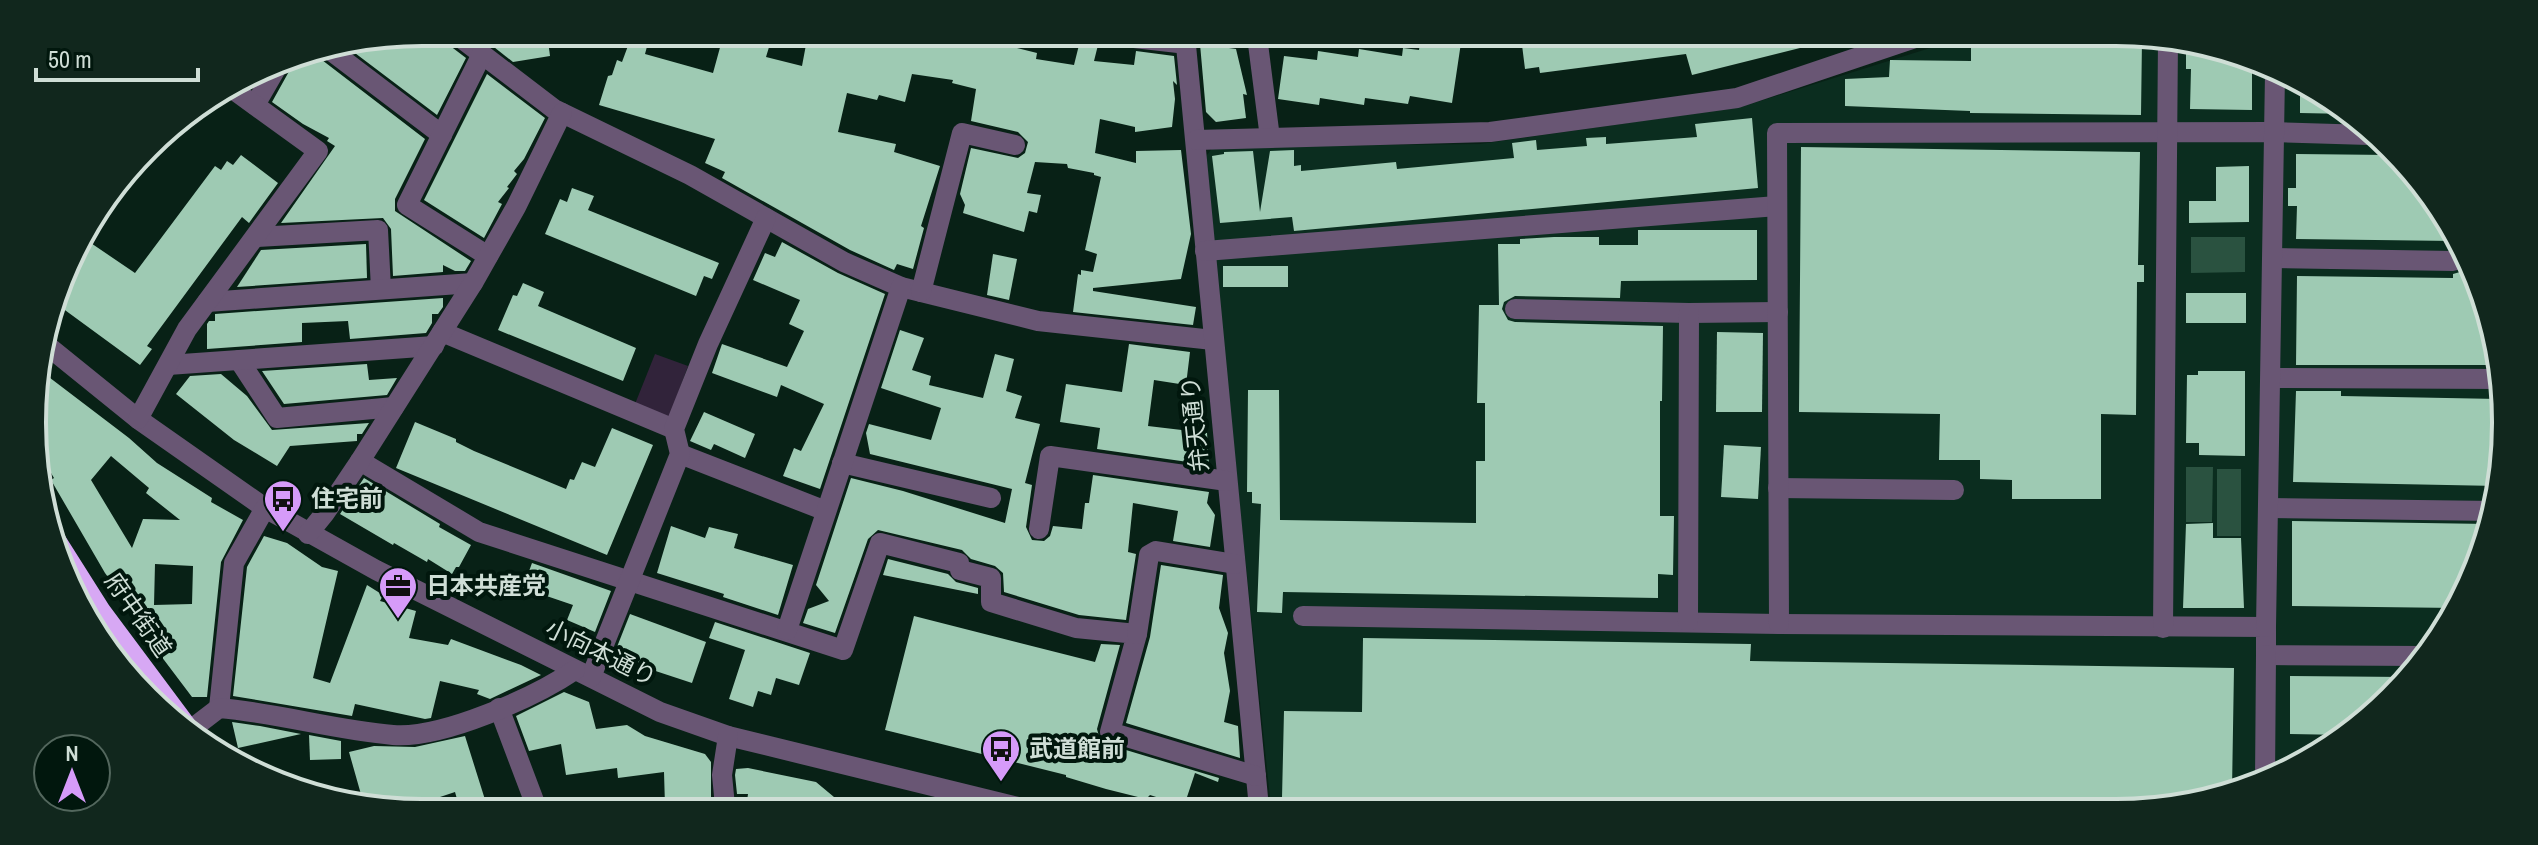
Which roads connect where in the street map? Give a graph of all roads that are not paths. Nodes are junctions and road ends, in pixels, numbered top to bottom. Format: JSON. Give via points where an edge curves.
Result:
{"nodes":[{"id":1,"x":471,"y":46,"type":"edge"},
{"id":2,"x":1187,"y":46,"type":"edge"},
{"id":3,"x":1258,"y":46,"type":"edge"},
{"id":4,"x":1867,"y":46,"type":"edge"},
{"id":5,"x":2168,"y":50,"type":"edge"},
{"id":6,"x":482,"y":54,"type":"junction"},
{"id":7,"x":338,"y":56,"type":"edge"},
{"id":8,"x":270,"y":78,"type":"edge"},
{"id":9,"x":2275,"y":82,"type":"edge"},
{"id":10,"x":239,"y":94,"type":"edge"},
{"id":11,"x":255,"y":105,"type":"junction"},
{"id":12,"x":562,"y":113,"type":"junction"},
{"id":13,"x":2169,"y":132,"type":"junction"},
{"id":14,"x":2273,"y":132,"type":"junction"},
{"id":15,"x":442,"y":135,"type":"junction"},
{"id":16,"x":2359,"y":135,"type":"edge"},
{"id":17,"x":1270,"y":138,"type":"junction"},
{"id":18,"x":1196,"y":140,"type":"junction"},
{"id":19,"x":1015,"y":145,"type":"dead end"},
{"id":20,"x":1777,"y":206,"type":"junction"},
{"id":21,"x":766,"y":218,"type":"junction"},
{"id":22,"x":257,"y":237,"type":"junction"},
{"id":23,"x":1205,"y":251,"type":"junction"},
{"id":24,"x":488,"y":256,"type":"junction"},
{"id":25,"x":2273,"y":258,"type":"junction"},
{"id":26,"x":2453,"y":261,"type":"dead end"},
{"id":27,"x":473,"y":283,"type":"junction"},
{"id":28,"x":381,"y":289,"type":"junction"},
{"id":29,"x":911,"y":289,"type":"junction"},
{"id":30,"x":207,"y":302,"type":"junction"},
{"id":31,"x":1515,"y":309,"type":"dead end"},
{"id":32,"x":1778,"y":312,"type":"junction"},
{"id":33,"x":1689,"y":313,"type":"junction"},
{"id":34,"x":438,"y":339,"type":"junction"},
{"id":35,"x":1213,"y":340,"type":"junction"},
{"id":36,"x":53,"y":350,"type":"edge"},
{"id":37,"x":239,"y":360,"type":"junction"},
{"id":38,"x":168,"y":365,"type":"junction"},
{"id":39,"x":2271,"y":378,"type":"junction"},
{"id":40,"x":2489,"y":379,"type":"edge"},
{"id":41,"x":394,"y":407,"type":"junction"},
{"id":42,"x":138,"y":419,"type":"junction"},
{"id":43,"x":674,"y":429,"type":"junction"},
{"id":44,"x":680,"y":454,"type":"junction"},
{"id":45,"x":360,"y":461,"type":"junction"},
{"id":46,"x":842,"y":463,"type":"junction"},
{"id":47,"x":1227,"y":481,"type":"junction"},
{"id":48,"x":1778,"y":488,"type":"junction"},
{"id":49,"x":1954,"y":490,"type":"dead end"},
{"id":50,"x":991,"y":498,"type":"dead end"},
{"id":51,"x":265,"y":508,"type":"junction"},
{"id":52,"x":2268,"y":508,"type":"junction"},
{"id":53,"x":826,"y":511,"type":"junction"},
{"id":54,"x":2481,"y":511,"type":"edge"},
{"id":55,"x":1039,"y":529,"type":"dead end"},
{"id":56,"x":308,"y":534,"type":"junction"},
{"id":57,"x":1235,"y":564,"type":"junction"},
{"id":58,"x":630,"y":582,"type":"junction"},
{"id":59,"x":87,"y":593,"type":"edge"},
{"id":60,"x":1303,"y":616,"type":"dead end"},
{"id":61,"x":1688,"y":622,"type":"junction"},
{"id":62,"x":1779,"y":624,"type":"junction"},
{"id":63,"x":2266,"y":627,"type":"junction"},
{"id":64,"x":2163,"y":628,"type":"junction"},
{"id":65,"x":787,"y":630,"type":"junction"},
{"id":66,"x":1137,"y":634,"type":"junction"},
{"id":67,"x":2266,"y":655,"type":"junction"},
{"id":68,"x":2411,"y":656,"type":"edge"},
{"id":69,"x":583,"y":673,"type":"junction"},
{"id":70,"x":157,"y":690,"type":"edge"},
{"id":71,"x":219,"y":708,"type":"junction"},
{"id":72,"x":499,"y":708,"type":"junction"},
{"id":73,"x":198,"y":724,"type":"edge"},
{"id":74,"x":728,"y":736,"type":"junction"},
{"id":75,"x":2265,"y":768,"type":"edge"},
{"id":76,"x":1256,"y":776,"type":"junction"},
{"id":77,"x":935,"y":798,"type":"edge"},
{"id":78,"x":533,"y":799,"type":"edge"},
{"id":79,"x":724,"y":799,"type":"edge"},
{"id":80,"x":1258,"y":799,"type":"edge"}],
"edges":[{"from":1,"to":6,"type":"street"},
{"from":2,"to":18,"type":"street","name":"弁天通り"},
{"from":3,"to":17,"type":"street"},
{"from":4,"to":17,"type":"street","via":[[1737,98],[1490,132]]},
{"from":5,"to":13,"type":"street"},
{"from":6,"to":12,"type":"street"},
{"from":6,"to":15,"type":"street"},
{"from":7,"to":15,"type":"street"},
{"from":8,"to":11,"type":"street"},
{"from":9,"to":14,"type":"street"},
{"from":10,"to":11,"type":"street"},
{"from":11,"to":22,"type":"street","via":[[318,151]]},
{"from":12,"to":21,"type":"street"},
{"from":12,"to":24,"type":"street","via":[[548,153]]},
{"from":13,"to":14,"type":"street"},
{"from":13,"to":20,"type":"street","via":[[1777,133]]},
{"from":13,"to":64,"type":"street"},
{"from":14,"to":16,"type":"street"},
{"from":14,"to":25,"type":"street"},
{"from":15,"to":24,"type":"street","via":[[407,205]]},
{"from":17,"to":18,"type":"street"},
{"from":18,"to":23,"type":"street","name":"弁天通り"},
{"from":19,"to":29,"type":"street","via":[[962,133]]},
{"from":20,"to":23,"type":"street"},
{"from":20,"to":32,"type":"street"},
{"from":21,"to":29,"type":"street","via":[[844,262]]},
{"from":21,"to":43,"type":"street"},
{"from":22,"to":28,"type":"street","via":[[378,230]]},
{"from":22,"to":30,"type":"street"},
{"from":23,"to":35,"type":"street","name":"弁天通り"},
{"from":24,"to":27,"type":"street"},
{"from":25,"to":26,"type":"street"},
{"from":25,"to":39,"type":"street"},
{"from":27,"to":28,"type":"street"},
{"from":27,"to":34,"type":"street"},
{"from":28,"to":30,"type":"street"},
{"from":29,"to":35,"type":"street","via":[[1038,321]]},
{"from":29,"to":46,"type":"street"},
{"from":30,"to":38,"type":"street"},
{"from":31,"to":33,"type":"street"},
{"from":32,"to":33,"type":"street"},
{"from":32,"to":48,"type":"street"},
{"from":33,"to":61,"type":"street"},
{"from":34,"to":37,"type":"street"},
{"from":34,"to":41,"type":"street"},
{"from":34,"to":43,"type":"street"},
{"from":35,"to":47,"type":"street","name":"弁天通り"},
{"from":36,"to":42,"type":"street","name":"小向本通り"},
{"from":37,"to":38,"type":"street"},
{"from":37,"to":41,"type":"street","via":[[277,418]]},
{"from":38,"to":42,"type":"street"},
{"from":39,"to":40,"type":"street"},
{"from":39,"to":52,"type":"street"},
{"from":41,"to":45,"type":"street"},
{"from":42,"to":51,"type":"street","name":"小向本通り"},
{"from":43,"to":44,"type":"street"},
{"from":44,"to":53,"type":"street"},
{"from":44,"to":58,"type":"street"},
{"from":45,"to":56,"type":"street"},
{"from":45,"to":58,"type":"street","via":[[479,532]]},
{"from":46,"to":50,"type":"street"},
{"from":46,"to":53,"type":"street"},
{"from":47,"to":55,"type":"street","via":[[1050,456]]},
{"from":47,"to":57,"type":"street","name":"弁天通り"},
{"from":48,"to":49,"type":"street"},
{"from":48,"to":62,"type":"street"},
{"from":51,"to":56,"type":"street","name":"小向本通り"},
{"from":51,"to":71,"type":"street","via":[[234,563]]},
{"from":52,"to":54,"type":"street"},
{"from":52,"to":63,"type":"street"},
{"from":53,"to":65,"type":"street"},
{"from":56,"to":69,"type":"street","name":"小向本通り"},
{"from":57,"to":66,"type":"street","via":[[1156,551],[1149,555]]},
{"from":57,"to":76,"type":"street","name":"弁天通り"},
{"from":58,"to":65,"type":"street"},
{"from":58,"to":69,"type":"street"},
{"from":59,"to":70,"type":"highway","name":"府中街道"},
{"from":60,"to":61,"type":"street"},
{"from":61,"to":62,"type":"street"},
{"from":62,"to":64,"type":"street"},
{"from":63,"to":64,"type":"street"},
{"from":63,"to":67,"type":"street"},
{"from":65,"to":66,"type":"street","via":[[843,650],[880,543],[959,563],[960,570],[991,578],[991,602],[1076,628]]},
{"from":66,"to":76,"type":"street","via":[[1110,732]]},
{"from":67,"to":68,"type":"street"},
{"from":67,"to":75,"type":"street"},
{"from":69,"to":72,"type":"street"},
{"from":69,"to":74,"type":"street","name":"小向本通り","via":[[660,712]]},
{"from":71,"to":72,"type":"street","via":[[396,736],[445,728]]},
{"from":71,"to":73,"type":"street"},
{"from":72,"to":78,"type":"street"},
{"from":74,"to":77,"type":"street","name":"小向本通り"},
{"from":74,"to":79,"type":"street"},
{"from":76,"to":80,"type":"street","name":"弁天通り"}]}
